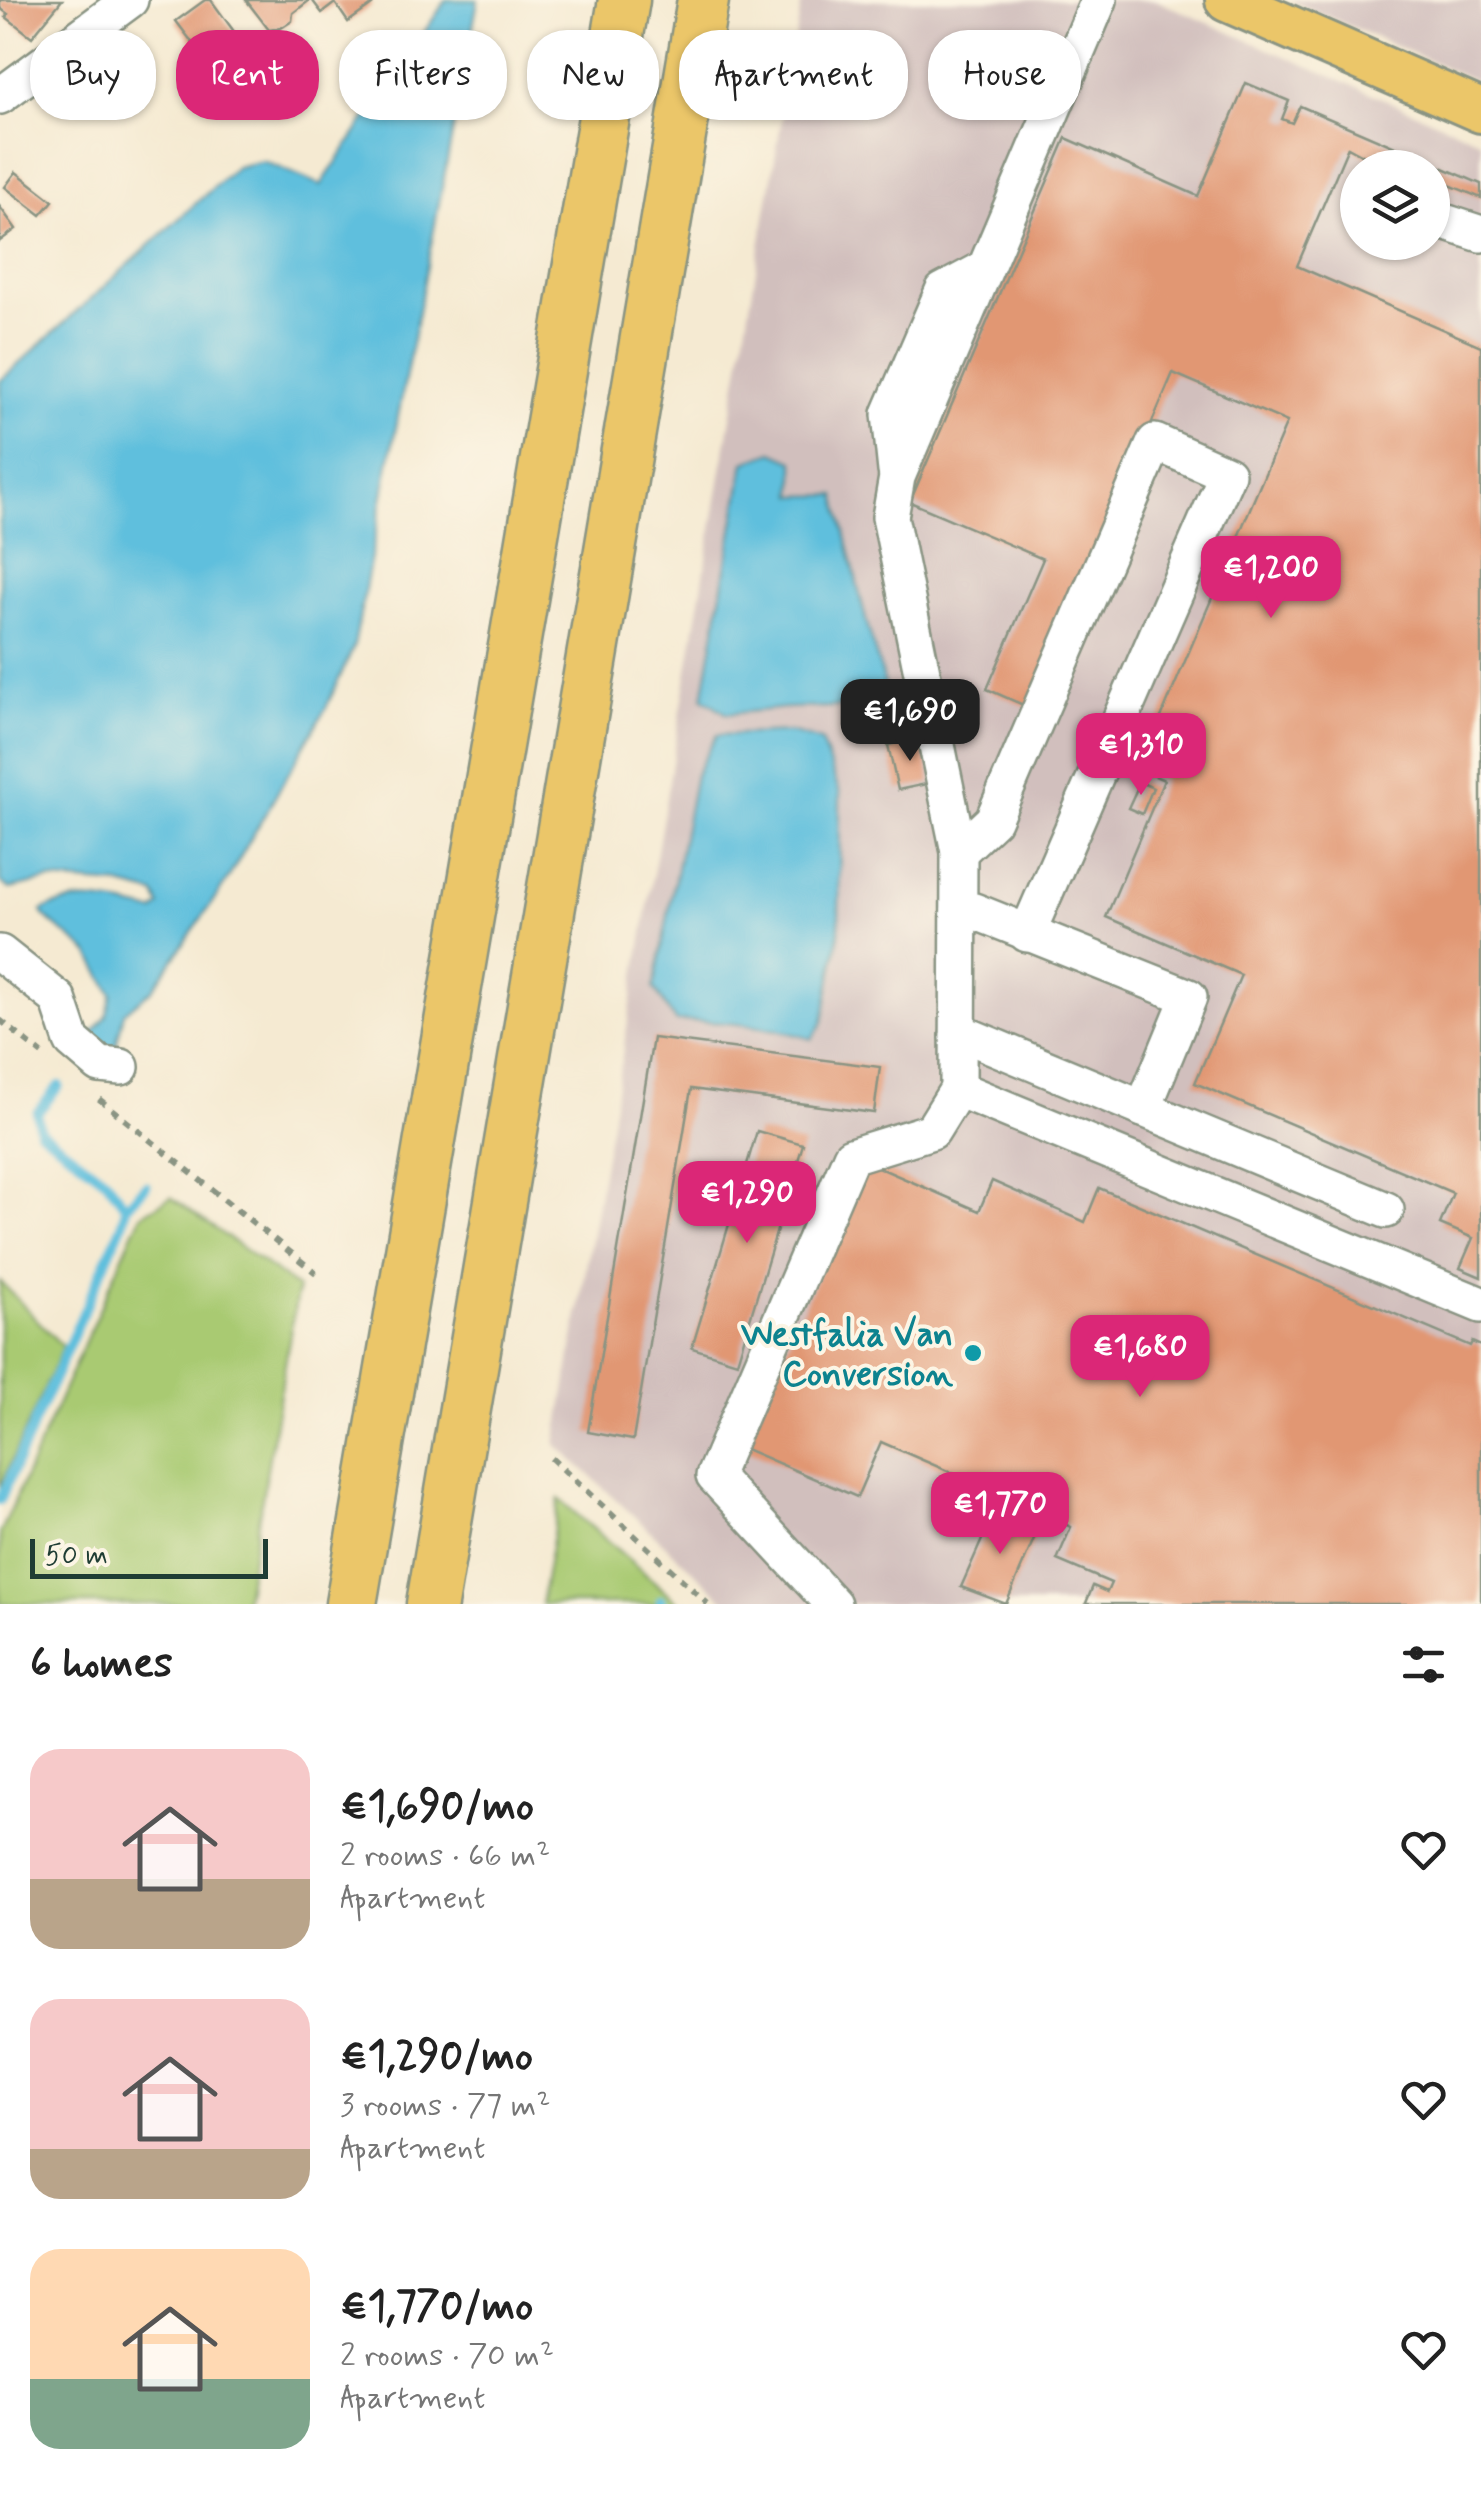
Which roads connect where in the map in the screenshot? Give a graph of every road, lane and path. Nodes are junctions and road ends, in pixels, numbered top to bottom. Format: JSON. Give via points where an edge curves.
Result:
{"nodes":[{"id":1,"x":624,"y":0,"type":"edge"},
{"id":2,"x":703,"y":0,"type":"edge"},
{"id":3,"x":1098,"y":0,"type":"edge"},
{"id":4,"x":1227,"y":0,"type":"edge"},
{"id":5,"x":124,"y":2,"type":"edge"},
{"id":6,"x":0,"y":96,"type":"edge"},
{"id":7,"x":1481,"y":111,"type":"edge"},
{"id":8,"x":1450,"y":224,"type":"edge"},
{"id":9,"x":1481,"y":234,"type":"edge"},
{"id":10,"x":959,"y":852,"type":"junction"},
{"id":11,"x":958,"y":912,"type":"junction"},
{"id":12,"x":1027,"y":934,"type":"junction"},
{"id":13,"x":0,"y":954,"type":"edge"},
{"id":14,"x":0,"y":1020,"type":"edge"},
{"id":15,"x":958,"y":1036,"type":"junction"},
{"id":16,"x":45,"y":1056,"type":"dead end"},
{"id":17,"x":121,"y":1067,"type":"dead end"},
{"id":18,"x":958,"y":1089,"type":"junction"},
{"id":19,"x":90,"y":1092,"type":"dead end"},
{"id":20,"x":1144,"y":1109,"type":"junction"},
{"id":21,"x":1386,"y":1210,"type":"dead end"},
{"id":22,"x":316,"y":1273,"type":"dead end"},
{"id":23,"x":1481,"y":1305,"type":"edge"},
{"id":24,"x":550,"y":1458,"type":"dead end"},
{"id":25,"x":351,"y":1604,"type":"edge"},
{"id":26,"x":432,"y":1604,"type":"edge"},
{"id":27,"x":708,"y":1604,"type":"edge"},
{"id":28,"x":832,"y":1604,"type":"edge"}],
"edges":[{"from":1,"to":25,"type":"highway"},
{"from":2,"to":26,"type":"highway"},
{"from":3,"to":10,"type":"street","via":[[897,477],[890,516]]},
{"from":4,"to":7,"type":"main road"},
{"from":5,"to":6,"type":"street"},
{"from":8,"to":9,"type":"street"},
{"from":10,"to":11,"type":"street"},
{"from":10,"to":12,"type":"street","via":[[993,820],[1154,442],[1228,474]]},
{"from":11,"to":12,"type":"street","via":[[974,911]]},
{"from":11,"to":15,"type":"street"},
{"from":12,"to":20,"type":"street","via":[[1188,997]]},
{"from":13,"to":17,"type":"street","via":[[58,999],[72,1042],[100,1065]]},
{"from":14,"to":16,"type":"path"},
{"from":15,"to":18,"type":"street"},
{"from":15,"to":20,"type":"street"},
{"from":18,"to":23,"type":"street"},
{"from":18,"to":28,"type":"street","via":[[932,1131],[850,1156],[714,1476]]},
{"from":19,"to":22,"type":"path"},
{"from":20,"to":21,"type":"street"},
{"from":24,"to":27,"type":"path"}]}
